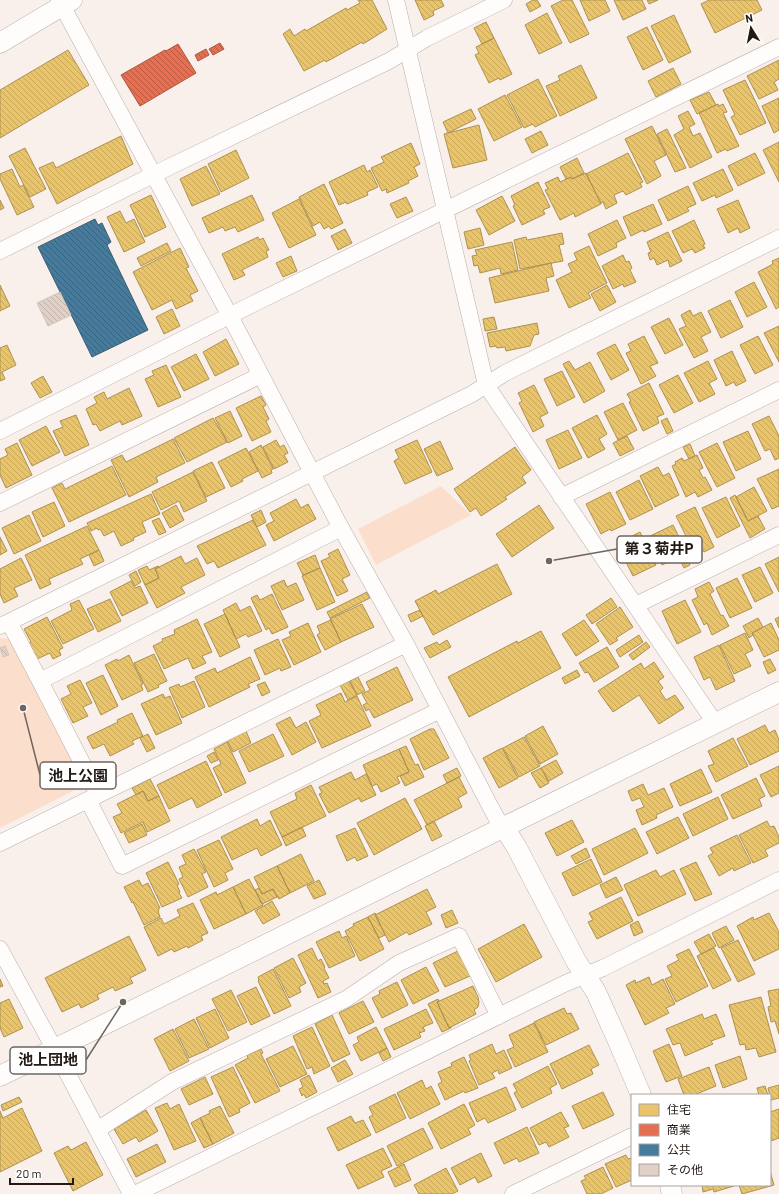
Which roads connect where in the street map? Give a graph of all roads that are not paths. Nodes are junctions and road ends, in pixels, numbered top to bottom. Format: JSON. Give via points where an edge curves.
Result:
{"nodes":[{"id":1,"x":396,"y":0,"type":"edge"},
{"id":2,"x":504,"y":0,"type":"edge"},
{"id":3,"x":65,"y":2,"type":"edge"},
{"id":4,"x":0,"y":43,"type":"edge"},
{"id":5,"x":779,"y":48,"type":"edge"},
{"id":6,"x":407,"y":49,"type":"junction"},
{"id":7,"x":154,"y":174,"type":"junction"},
{"id":8,"x":444,"y":211,"type":"junction"},
{"id":9,"x":779,"y":238,"type":"edge"},
{"id":10,"x":0,"y":251,"type":"edge"},
{"id":11,"x":230,"y":316,"type":"junction"},
{"id":12,"x":261,"y":375,"type":"junction"},
{"id":13,"x":486,"y":385,"type":"junction"},
{"id":14,"x":779,"y":390,"type":"edge"},
{"id":15,"x":0,"y":431,"type":"edge"},
{"id":16,"x":312,"y":472,"type":"junction"},
{"id":17,"x":561,"y":497,"type":"junction"},
{"id":18,"x":0,"y":504,"type":"edge"},
{"id":19,"x":341,"y":528,"type":"junction"},
{"id":20,"x":779,"y":535,"type":"edge"},
{"id":21,"x":636,"y":605,"type":"junction"},
{"id":22,"x":5,"y":624,"type":"edge"},
{"id":23,"x":406,"y":644,"type":"junction"},
{"id":24,"x":40,"y":681,"type":"junction"},
{"id":25,"x":779,"y":692,"type":"edge"},
{"id":26,"x":440,"y":710,"type":"junction"},
{"id":27,"x":715,"y":723,"type":"junction"},
{"id":28,"x":93,"y":797,"type":"junction"},
{"id":29,"x":504,"y":827,"type":"junction"},
{"id":30,"x":0,"y":843,"type":"edge"},
{"id":31,"x":779,"y":880,"type":"edge"},
{"id":32,"x":0,"y":949,"type":"edge"},
{"id":33,"x":585,"y":975,"type":"junction"},
{"id":34,"x":499,"y":1016,"type":"junction"},
{"id":35,"x":54,"y":1049,"type":"junction"},
{"id":36,"x":0,"y":1076,"type":"edge"},
{"id":37,"x":641,"y":1094,"type":"edge"},
{"id":38,"x":97,"y":1130,"type":"junction"},
{"id":39,"x":631,"y":1136,"type":"edge"},
{"id":40,"x":131,"y":1194,"type":"edge"},
{"id":41,"x":135,"y":1194,"type":"edge"},
{"id":42,"x":513,"y":1194,"type":"edge"}],
"edges":[{"from":1,"to":6,"type":"street"},
{"from":2,"to":6,"type":"street"},
{"from":3,"to":4,"type":"street"},
{"from":3,"to":7,"type":"street"},
{"from":5,"to":8,"type":"street"},
{"from":6,"to":7,"type":"street","via":[[389,61]]},
{"from":6,"to":8,"type":"street"},
{"from":7,"to":10,"type":"street"},
{"from":7,"to":11,"type":"street"},
{"from":8,"to":11,"type":"street"},
{"from":8,"to":13,"type":"street"},
{"from":9,"to":13,"type":"street","via":[[505,373]]},
{"from":11,"to":12,"type":"street"},
{"from":11,"to":15,"type":"street"},
{"from":12,"to":16,"type":"street"},
{"from":12,"to":18,"type":"street"},
{"from":13,"to":16,"type":"street"},
{"from":13,"to":17,"type":"street"},
{"from":14,"to":17,"type":"street"},
{"from":16,"to":19,"type":"street"},
{"from":16,"to":22,"type":"street"},
{"from":17,"to":21,"type":"street"},
{"from":19,"to":23,"type":"street"},
{"from":19,"to":24,"type":"street"},
{"from":20,"to":21,"type":"street"},
{"from":21,"to":27,"type":"street"},
{"from":22,"to":24,"type":"street"},
{"from":23,"to":26,"type":"street"},
{"from":23,"to":28,"type":"street"},
{"from":24,"to":28,"type":"street"},
{"from":25,"to":27,"type":"street"},
{"from":26,"to":28,"type":"street","via":[[122,866]]},
{"from":26,"to":29,"type":"street","via":[[497,819]]},
{"from":27,"to":29,"type":"street"},
{"from":28,"to":30,"type":"street"},
{"from":29,"to":33,"type":"street"},
{"from":29,"to":35,"type":"street"},
{"from":31,"to":33,"type":"street"},
{"from":32,"to":35,"type":"street"},
{"from":33,"to":34,"type":"street"},
{"from":33,"to":37,"type":"street","via":[[596,992]]},
{"from":34,"to":38,"type":"street","via":[[459,936],[399,963],[346,999],[172,1082]]},
{"from":34,"to":41,"type":"street"},
{"from":35,"to":36,"type":"street"},
{"from":35,"to":38,"type":"street"},
{"from":38,"to":40,"type":"street"},
{"from":39,"to":42,"type":"street"}]}
